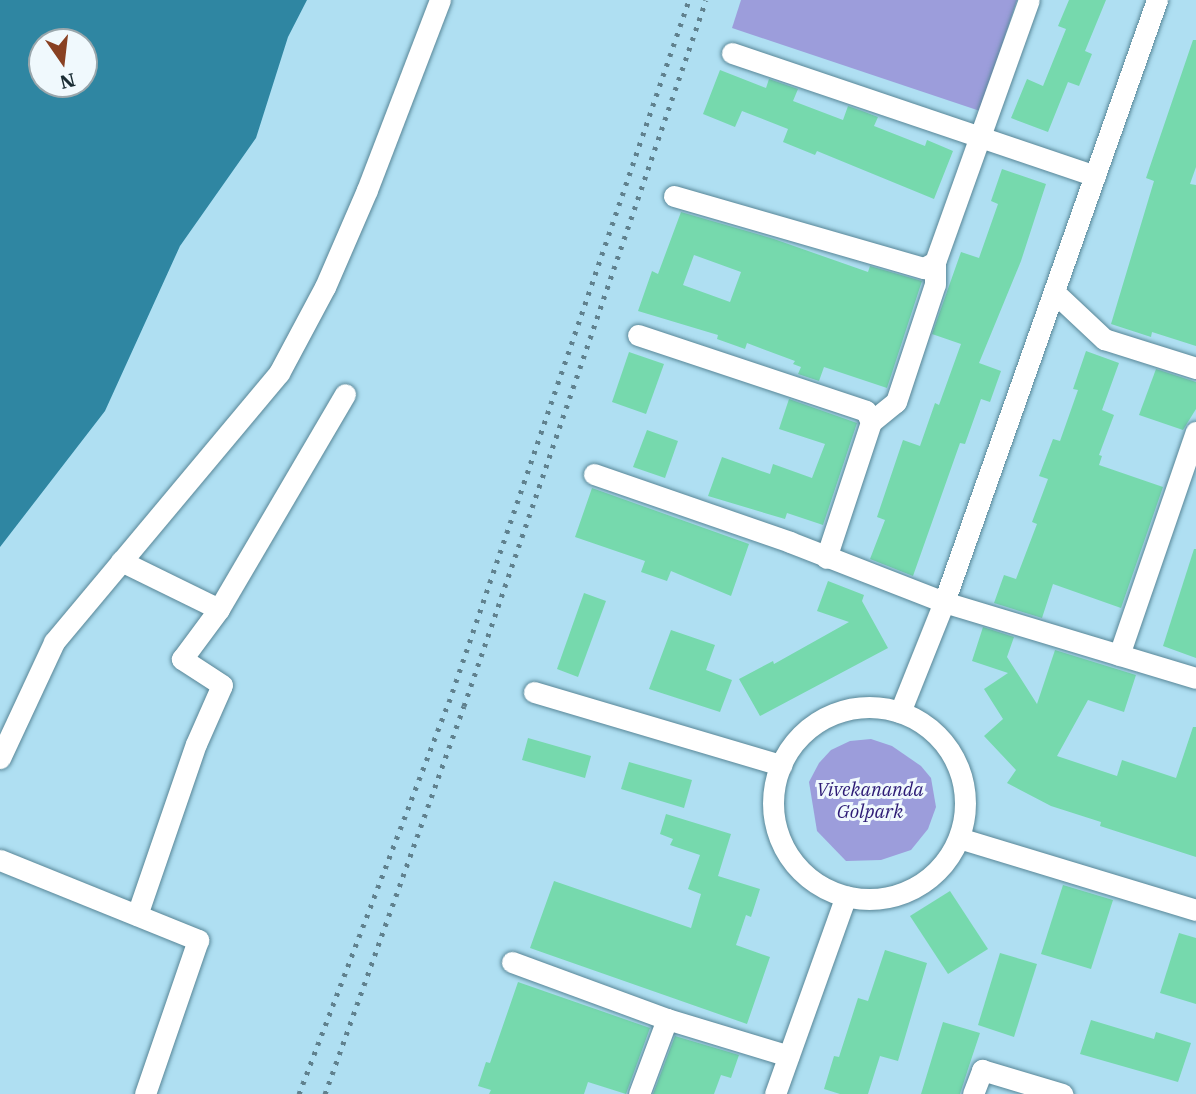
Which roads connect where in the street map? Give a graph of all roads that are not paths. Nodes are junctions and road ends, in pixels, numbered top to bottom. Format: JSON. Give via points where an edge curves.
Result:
{"nodes":[{"id":1,"x":440,"y":0,"type":"edge"},
{"id":2,"x":1029,"y":0,"type":"edge"},
{"id":3,"x":1157,"y":0,"type":"edge"},
{"id":4,"x":732,"y":53,"type":"dead end"},
{"id":5,"x":981,"y":138,"type":"junction"},
{"id":6,"x":1095,"y":176,"type":"junction"},
{"id":7,"x":674,"y":196,"type":"dead end"},
{"id":8,"x":935,"y":262,"type":"junction"},
{"id":9,"x":1054,"y":292,"type":"junction"},
{"id":10,"x":638,"y":335,"type":"dead end"},
{"id":11,"x":1196,"y":368,"type":"edge"},
{"id":12,"x":345,"y":394,"type":"dead end"},
{"id":13,"x":871,"y":422,"type":"junction"},
{"id":14,"x":1196,"y":432,"type":"edge"},
{"id":15,"x":594,"y":474,"type":"dead end"},
{"id":16,"x":826,"y":558,"type":"junction"},
{"id":17,"x":121,"y":561,"type":"junction"},
{"id":18,"x":944,"y":602,"type":"junction"},
{"id":19,"x":219,"y":609,"type":"junction"},
{"id":20,"x":1119,"y":655,"type":"junction"},
{"id":21,"x":1196,"y":678,"type":"edge"},
{"id":22,"x":534,"y":692,"type":"dead end"},
{"id":23,"x":901,"y":712,"type":"junction"},
{"id":24,"x":0,"y":758,"type":"edge"},
{"id":25,"x":781,"y":765,"type":"junction"},
{"id":26,"x":959,"y":838,"type":"junction"},
{"id":27,"x":0,"y":860,"type":"edge"},
{"id":28,"x":846,"y":897,"type":"junction"},
{"id":29,"x":1196,"y":911,"type":"edge"},
{"id":30,"x":137,"y":915,"type":"junction"},
{"id":31,"x":512,"y":962,"type":"dead end"},
{"id":32,"x":667,"y":1020,"type":"junction"},
{"id":33,"x":789,"y":1056,"type":"junction"},
{"id":34,"x":145,"y":1094,"type":"edge"},
{"id":35,"x":639,"y":1094,"type":"edge"},
{"id":36,"x":775,"y":1094,"type":"edge"},
{"id":37,"x":974,"y":1094,"type":"edge"},
{"id":38,"x":1062,"y":1094,"type":"edge"}],
"edges":[{"from":1,"to":17,"type":"street","via":[[330,275],[279,373]]},
{"from":2,"to":5,"type":"street"},
{"from":3,"to":6,"type":"street"},
{"from":4,"to":5,"type":"street"},
{"from":5,"to":6,"type":"street"},
{"from":5,"to":8,"type":"street"},
{"from":6,"to":9,"type":"street"},
{"from":7,"to":8,"type":"street","via":[[924,268]]},
{"from":8,"to":13,"type":"street","via":[[935,284],[896,402]]},
{"from":9,"to":11,"type":"street","via":[[1104,340]]},
{"from":9,"to":18,"type":"street"},
{"from":10,"to":13,"type":"street","via":[[866,411]]},
{"from":12,"to":19,"type":"street"},
{"from":13,"to":16,"type":"street"},
{"from":14,"to":20,"type":"street"},
{"from":15,"to":16,"type":"street"},
{"from":16,"to":18,"type":"street"},
{"from":17,"to":19,"type":"street"},
{"from":17,"to":24,"type":"street","via":[[54,642]]},
{"from":18,"to":20,"type":"street"},
{"from":18,"to":23,"type":"street"},
{"from":19,"to":30,"type":"street","via":[[182,659],[222,685]]},
{"from":20,"to":21,"type":"street"},
{"from":22,"to":25,"type":"street"},
{"from":23,"to":25,"type":"street","via":[[865,708],[831,716],[801,736]]},
{"from":23,"to":26,"type":"street","via":[[934,732],[957,762],[966,800]]},
{"from":25,"to":28,"type":"street","via":[[775,783],[774,820],[787,854],[813,881]]},
{"from":26,"to":28,"type":"street","via":[[941,867],[914,888],[880,899]]},
{"from":26,"to":29,"type":"street"},
{"from":27,"to":30,"type":"street"},
{"from":28,"to":33,"type":"street"},
{"from":30,"to":34,"type":"street","via":[[198,940]]},
{"from":31,"to":32,"type":"street"},
{"from":32,"to":33,"type":"street"},
{"from":32,"to":35,"type":"street"},
{"from":33,"to":36,"type":"street"},
{"from":37,"to":38,"type":"street","via":[[982,1070]]}]}
